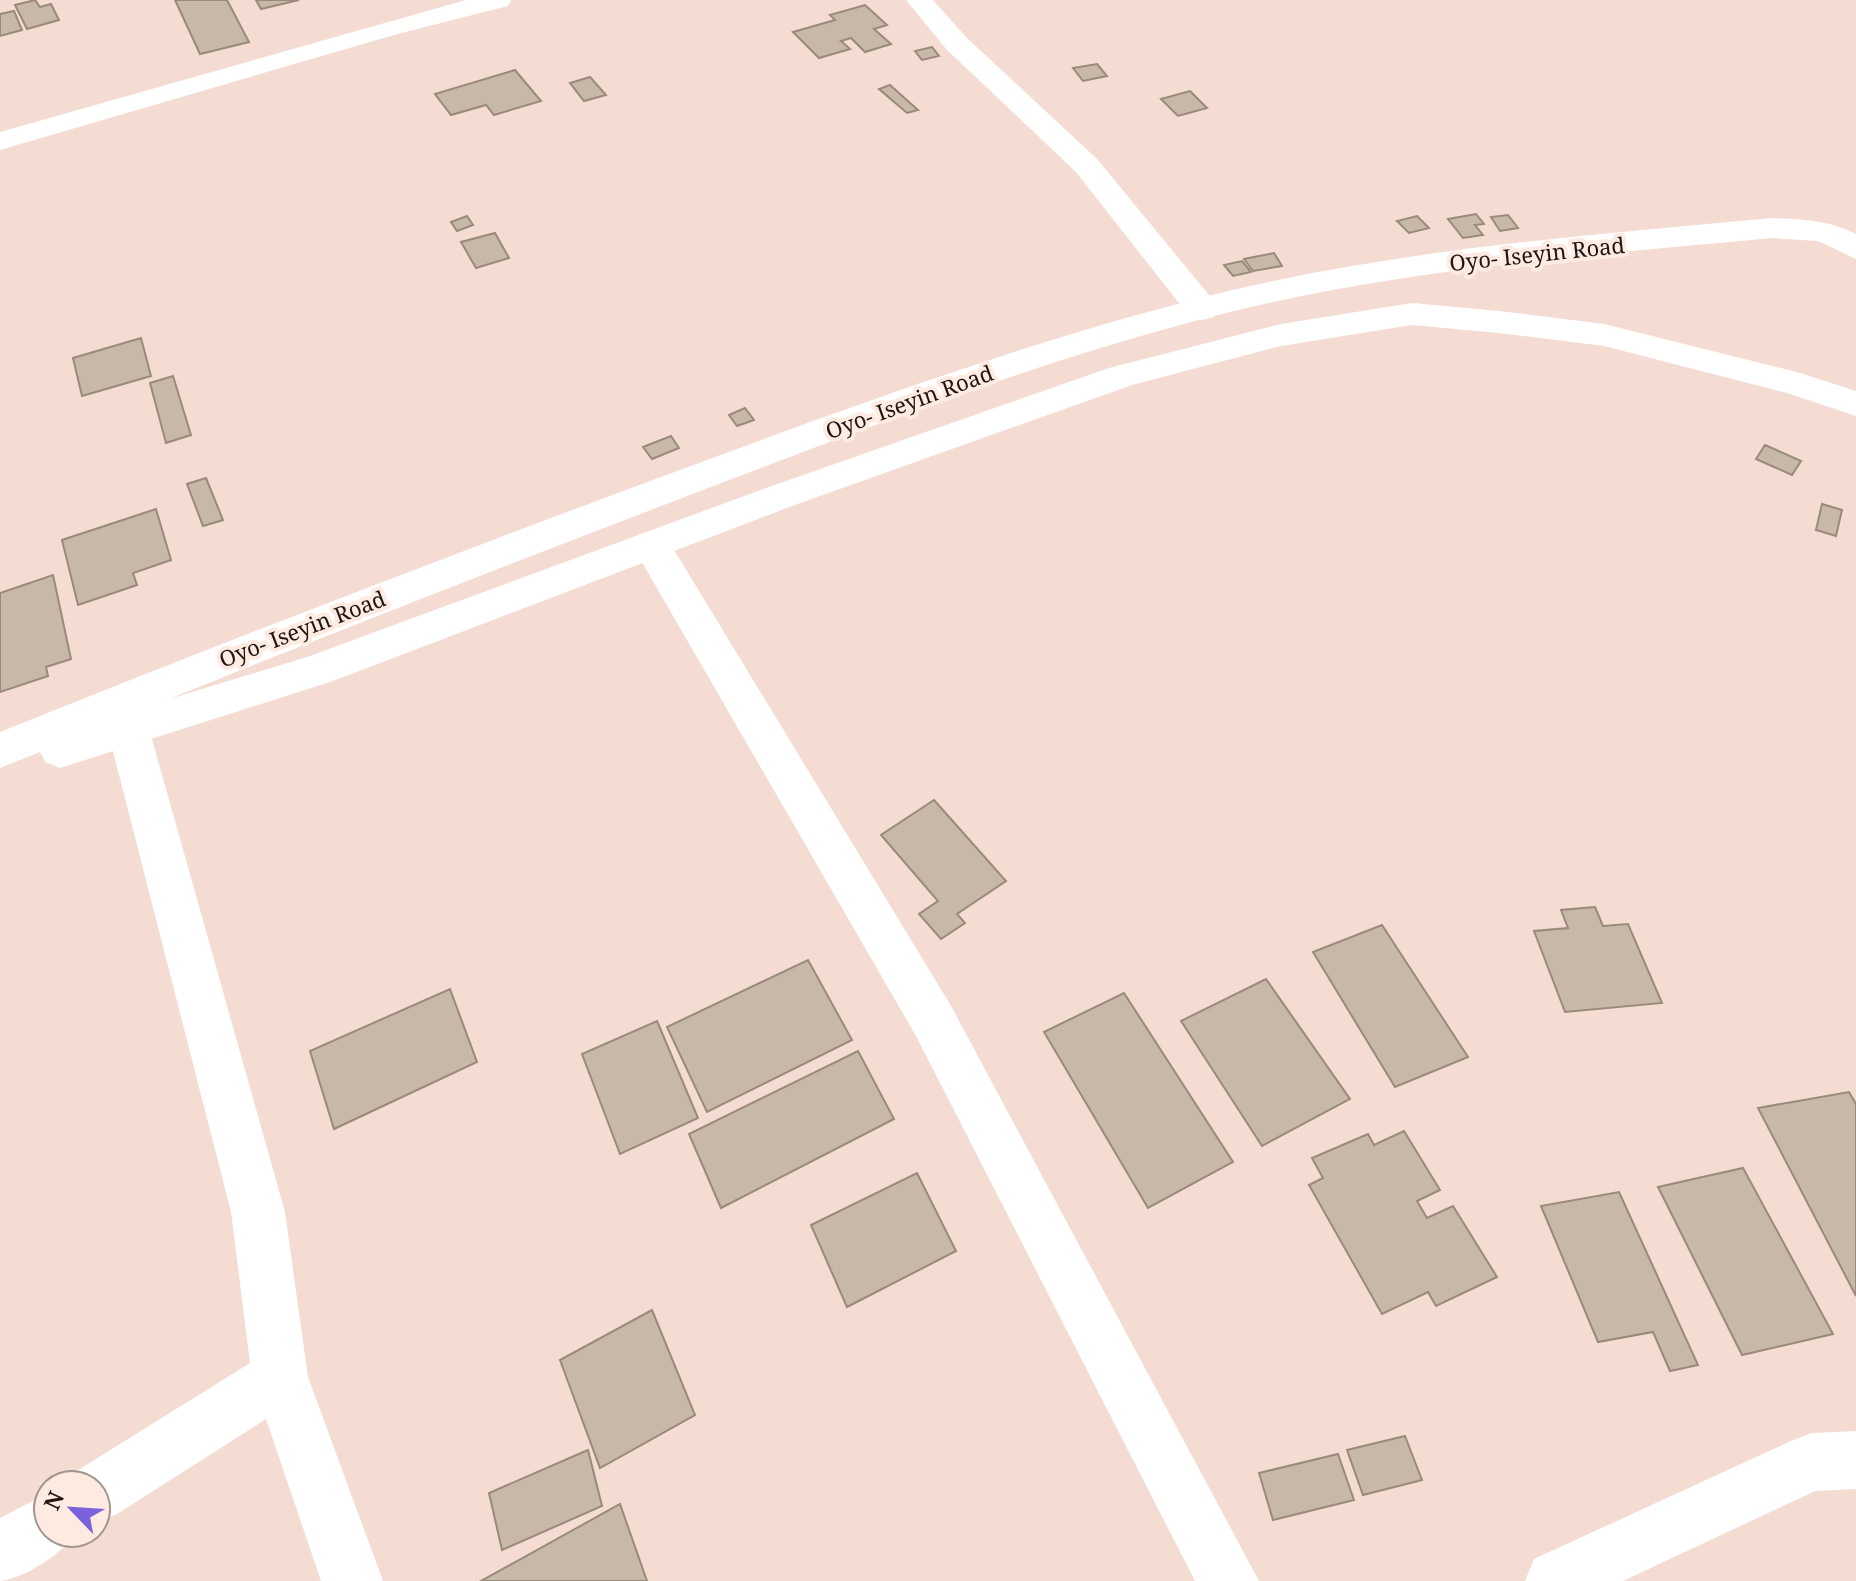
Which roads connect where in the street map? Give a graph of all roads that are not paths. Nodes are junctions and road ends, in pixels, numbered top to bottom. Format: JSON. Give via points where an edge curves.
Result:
{"nodes":[{"id":1,"x":498,"y":0,"type":"edge"},
{"id":2,"x":919,"y":0,"type":"edge"},
{"id":3,"x":0,"y":141,"type":"edge"},
{"id":4,"x":1856,"y":249,"type":"edge"},
{"id":5,"x":1202,"y":309,"type":"junction"},
{"id":6,"x":1856,"y":404,"type":"edge"},
{"id":7,"x":651,"y":545,"type":"junction"},
{"id":8,"x":129,"y":732,"type":"junction"},
{"id":9,"x":0,"y":750,"type":"edge"},
{"id":10,"x":0,"y":767,"type":"edge"},
{"id":11,"x":280,"y":1377,"type":"junction"},
{"id":12,"x":1856,"y":1460,"type":"edge"},
{"id":13,"x":112,"y":1483,"type":"edge"},
{"id":14,"x":32,"y":1533,"type":"edge"},
{"id":15,"x":0,"y":1553,"type":"edge"},
{"id":16,"x":352,"y":1581,"type":"edge"},
{"id":17,"x":1228,"y":1581,"type":"edge"},
{"id":18,"x":1556,"y":1581,"type":"edge"}],
"edges":[{"from":1,"to":3,"type":"main road"},
{"from":2,"to":5,"type":"main road","via":[[976,62],[1086,165]]},
{"from":4,"to":5,"type":"main road","name":"Oyo- Iseyin Road","via":[[1844,238],[1816,229],[1772,228],[1457,261],[1321,282]]},
{"from":5,"to":9,"type":"main road","name":"Oyo- Iseyin Road","via":[[1033,357],[761,454],[293,630]]},
{"from":6,"to":7,"type":"main road","name":"Oyo- Iseyin Road","via":[[1604,335],[1412,314],[1281,335],[1121,376]]},
{"from":7,"to":8,"type":"main road","name":"Oyo- Iseyin Road","via":[[318,670]]},
{"from":7,"to":17,"type":"main road","via":[[933,1020]]},
{"from":8,"to":10,"type":"main road","name":"Oyo- Iseyin Road"},
{"from":8,"to":11,"type":"main road","via":[[258,1212]]},
{"from":11,"to":13,"type":"main road"},
{"from":11,"to":16,"type":"main road"},
{"from":12,"to":18,"type":"main road","via":[[1812,1462]]},
{"from":14,"to":15,"type":"main road"}]}
